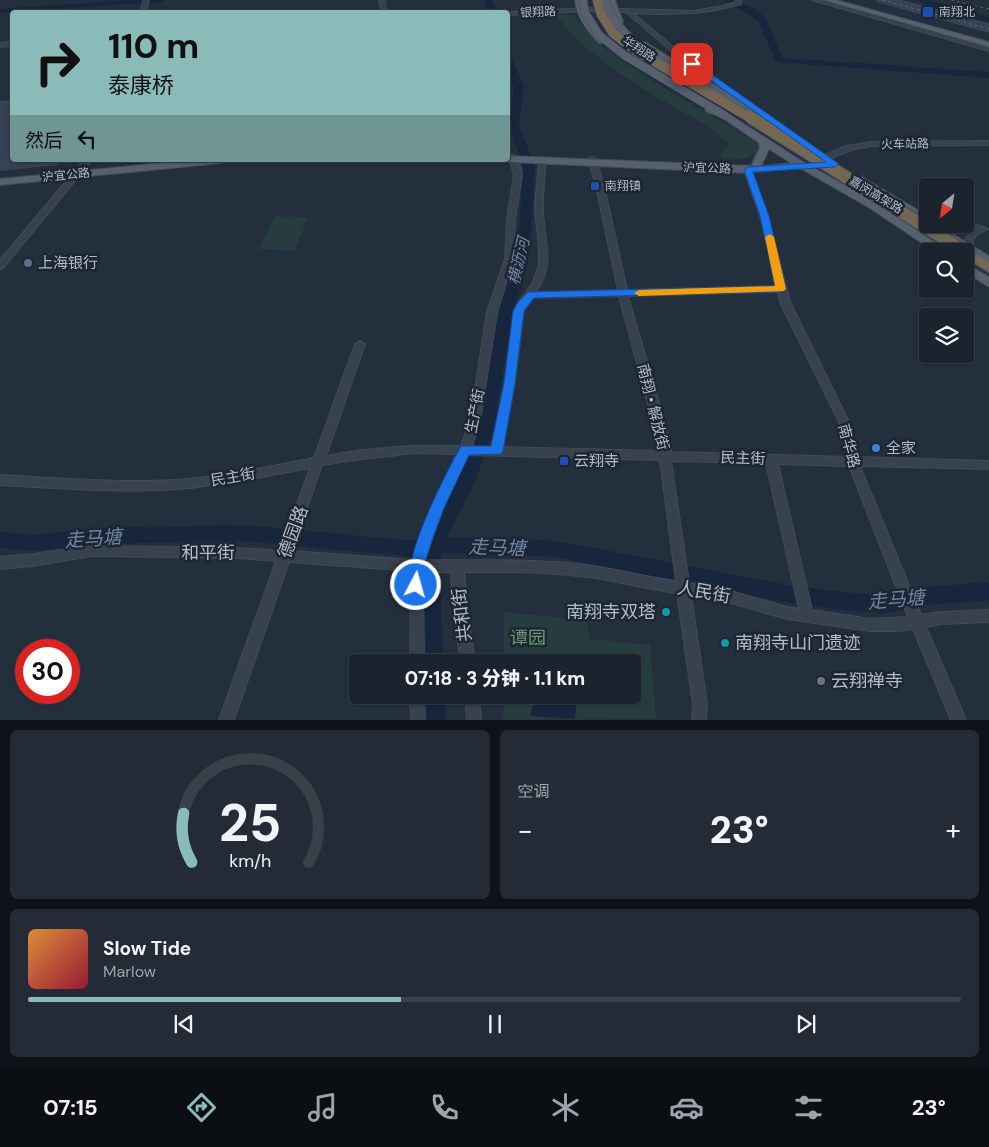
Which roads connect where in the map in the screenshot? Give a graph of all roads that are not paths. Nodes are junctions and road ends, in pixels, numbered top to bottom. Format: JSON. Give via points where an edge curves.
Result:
{"nodes":[{"id":1,"x":579,"y":0,"type":"edge"},
{"id":2,"x":583,"y":0,"type":"edge"},
{"id":3,"x":588,"y":0,"type":"edge"},
{"id":4,"x":598,"y":0,"type":"edge"},
{"id":5,"x":605,"y":0,"type":"edge"},
{"id":6,"x":611,"y":0,"type":"edge"},
{"id":7,"x":815,"y":0,"type":"edge"},
{"id":8,"x":828,"y":0,"type":"edge"},
{"id":9,"x":840,"y":0,"type":"edge"},
{"id":10,"x":739,"y":2,"type":"edge"},
{"id":11,"x":614,"y":10,"type":"junction"},
{"id":12,"x":580,"y":11,"type":"junction"},
{"id":13,"x":628,"y":11,"type":"junction"},
{"id":14,"x":510,"y":13,"type":"edge"},
{"id":15,"x":989,"y":45,"type":"edge"},
{"id":16,"x":742,"y":108,"type":"junction"},
{"id":17,"x":724,"y":115,"type":"junction"},
{"id":18,"x":762,"y":139,"type":"junction"},
{"id":19,"x":989,"y":142,"type":"edge"},
{"id":20,"x":512,"y":157,"type":"edge"},
{"id":21,"x":824,"y":158,"type":"junction"},
{"id":22,"x":538,"y":159,"type":"junction"},
{"id":23,"x":592,"y":161,"type":"junction"},
{"id":24,"x":86,"y":162,"type":"edge"},
{"id":25,"x":168,"y":162,"type":"edge"},
{"id":26,"x":198,"y":162,"type":"edge"},
{"id":27,"x":800,"y":163,"type":"junction"},
{"id":28,"x":834,"y":164,"type":"junction"},
{"id":29,"x":754,"y":168,"type":"junction"},
{"id":30,"x":77,"y":172,"type":"junction"},
{"id":31,"x":820,"y":175,"type":"junction"},
{"id":32,"x":0,"y":178,"type":"edge"},
{"id":33,"x":0,"y":182,"type":"edge"},
{"id":34,"x":919,"y":216,"type":"edge"},
{"id":35,"x":974,"y":228,"type":"edge"},
{"id":36,"x":987,"y":230,"type":"edge"},
{"id":37,"x":941,"y":233,"type":"edge"},
{"id":38,"x":930,"y":243,"type":"edge"},
{"id":39,"x":937,"y":243,"type":"edge"},
{"id":40,"x":950,"y":243,"type":"edge"},
{"id":41,"x":954,"y":243,"type":"edge"},
{"id":42,"x":968,"y":243,"type":"edge"},
{"id":43,"x":974,"y":256,"type":"edge"},
{"id":44,"x":974,"y":258,"type":"edge"},
{"id":45,"x":989,"y":261,"type":"edge"},
{"id":46,"x":974,"y":262,"type":"edge"},
{"id":47,"x":0,"y":266,"type":"edge"},
{"id":48,"x":989,"y":268,"type":"edge"},
{"id":49,"x":974,"y":273,"type":"edge"},
{"id":50,"x":989,"y":278,"type":"edge"},
{"id":51,"x":989,"y":282,"type":"edge"},
{"id":52,"x":781,"y":289,"type":"junction"},
{"id":53,"x":623,"y":293,"type":"junction"},
{"id":54,"x":531,"y":295,"type":"junction"},
{"id":55,"x":360,"y":344,"type":"dead end"},
{"id":56,"x":465,"y":450,"type":"junction"},
{"id":57,"x":497,"y":451,"type":"junction"},
{"id":58,"x":665,"y":456,"type":"junction"},
{"id":59,"x":771,"y":459,"type":"junction"},
{"id":60,"x":852,"y":461,"type":"junction"},
{"id":61,"x":318,"y":462,"type":"junction"},
{"id":62,"x":989,"y":465,"type":"edge"},
{"id":63,"x":0,"y":480,"type":"edge"},
{"id":64,"x":289,"y":543,"type":"junction"},
{"id":65,"x":422,"y":562,"type":"junction"},
{"id":66,"x":0,"y":563,"type":"edge"},
{"id":67,"x":457,"y":567,"type":"junction"},
{"id":68,"x":682,"y":577,"type":"junction"},
{"id":69,"x":804,"y":605,"type":"junction"},
{"id":70,"x":915,"y":616,"type":"junction"},
{"id":71,"x":989,"y":616,"type":"edge"},
{"id":72,"x":417,"y":654,"type":"edge"},
{"id":73,"x":467,"y":654,"type":"edge"},
{"id":74,"x":417,"y":704,"type":"edge"},
{"id":75,"x":473,"y":704,"type":"edge"},
{"id":76,"x":226,"y":720,"type":"edge"},
{"id":77,"x":418,"y":720,"type":"edge"},
{"id":78,"x":474,"y":720,"type":"edge"},
{"id":79,"x":698,"y":720,"type":"edge"},
{"id":80,"x":959,"y":720,"type":"edge"}],
"edges":[{"from":1,"to":12,"type":"main road"},
{"from":2,"to":17,"type":"main road","name":"华翔路","bridge":true,"via":[[585,13],[599,35],[624,55]]},
{"from":3,"to":39,"type":"highway","name":"嘉闵高架路","via":[[592,14],[605,34],[630,54]]},
{"from":4,"to":40,"type":"highway","name":"嘉闵高架路","bridge":true,"via":[[601,14],[613,33],[636,51],[729,104]]},
{"from":5,"to":16,"type":"main road","name":"华翔路","bridge":true,"via":[[609,14],[623,33]]},
{"from":6,"to":11,"type":"main road"},
{"from":7,"to":15,"type":"street"},
{"from":8,"to":15,"type":"main road"},
{"from":9,"to":15,"type":"main road"},
{"from":10,"to":13,"type":"street","name":"银翔路","via":[[732,6],[700,10]]},
{"from":11,"to":12,"type":"street","name":"银翔路"},
{"from":11,"to":13,"type":"street","name":"银翔路"},
{"from":11,"to":16,"type":"main road","via":[[617,19],[647,48]]},
{"from":12,"to":14,"type":"street","name":"银翔路"},
{"from":12,"to":17,"type":"main road","via":[[596,35],[620,56]]},
{"from":13,"to":21,"type":"street","via":[[677,53]]},
{"from":16,"to":21,"type":"main road"},
{"from":17,"to":18,"type":"main road","name":"华翔路"},
{"from":18,"to":27,"type":"main road","name":"华翔路"},
{"from":18,"to":29,"type":"main road","via":[[764,153]]},
{"from":19,"to":21,"type":"street","name":"火车站路","via":[[864,145]]},
{"from":20,"to":22,"type":"main road","name":"沪宜公路"},
{"from":20,"to":56,"type":"street","name":"生产街","via":[[518,175],[509,259],[492,312],[475,422]]},
{"from":21,"to":27,"type":"main road","name":"沪宜公路"},
{"from":21,"to":28,"type":"main road"},
{"from":22,"to":23,"type":"main road","name":"沪宜公路"},
{"from":22,"to":54,"type":"street","via":[[544,258],[540,281]]},
{"from":23,"to":29,"type":"main road","name":"沪宜公路"},
{"from":23,"to":53,"type":"street","name":"南翔 • 解放街"},
{"from":24,"to":30,"type":"street"},
{"from":25,"to":30,"type":"main road","name":"沪宜公路"},
{"from":26,"to":30,"type":"main road","name":"沪宜公路"},
{"from":27,"to":28,"type":"main road"},
{"from":27,"to":29,"type":"main road","name":"沪宜公路"},
{"from":27,"to":31,"type":"main road"},
{"from":28,"to":34,"type":"main road"},
{"from":29,"to":31,"type":"main road"},
{"from":29,"to":52,"type":"street","name":"南华路"},
{"from":30,"to":32,"type":"main road","name":"沪宜公路"},
{"from":30,"to":33,"type":"main road","name":"沪宜公路"},
{"from":30,"to":47,"type":"street"},
{"from":31,"to":38,"type":"main road"},
{"from":35,"to":36,"type":"street"},
{"from":36,"to":42,"type":"street","via":[[974,231]]},
{"from":37,"to":41,"type":"main road"},
{"from":43,"to":45,"type":"main road"},
{"from":44,"to":48,"type":"highway","name":"嘉闵高架路"},
{"from":46,"to":50,"type":"highway","name":"嘉闵高架路"},
{"from":49,"to":51,"type":"main road"},
{"from":52,"to":53,"type":"street"},
{"from":52,"to":60,"type":"street","name":"南华路","via":[[845,424]]},
{"from":53,"to":54,"type":"street"},
{"from":53,"to":58,"type":"street","name":"南翔 • 解放街"},
{"from":54,"to":57,"type":"street","via":[[519,311]]},
{"from":55,"to":61,"type":"street","name":"德园路"},
{"from":56,"to":57,"type":"street","name":"民主街"},
{"from":56,"to":61,"type":"street","name":"民主街","via":[[387,451]]},
{"from":56,"to":65,"type":"street","name":"生产街","via":[[437,508],[425,540]]},
{"from":57,"to":58,"type":"street","name":"民主街"},
{"from":58,"to":59,"type":"street","name":"民主街"},
{"from":58,"to":68,"type":"street","name":"南翔 • 解放街"},
{"from":59,"to":60,"type":"street","name":"民主街"},
{"from":59,"to":69,"type":"street"},
{"from":60,"to":62,"type":"street","name":"民主街"},
{"from":60,"to":70,"type":"street","name":"南华路"},
{"from":61,"to":63,"type":"street","name":"民主街","via":[[175,485]]},
{"from":61,"to":64,"type":"street","name":"德园路"},
{"from":64,"to":65,"type":"street","name":"和平街"},
{"from":64,"to":66,"type":"street","name":"和平街","via":[[239,553],[91,551]]},
{"from":64,"to":76,"type":"street","name":"德园路"},
{"from":65,"to":67,"type":"street","name":"人民街"},
{"from":65,"to":72,"type":"street","name":"生产街"},
{"from":67,"to":68,"type":"street","name":"人民街","via":[[512,565]]},
{"from":67,"to":73,"type":"street","name":"共和街"},
{"from":68,"to":69,"type":"street","name":"人民街","via":[[726,595],[787,613]]},
{"from":68,"to":79,"type":"street","name":"南翔 • 解放街","via":[[700,704]]},
{"from":69,"to":70,"type":"street","name":"人民街","via":[[888,626]]},
{"from":70,"to":71,"type":"street","name":"人民街"},
{"from":70,"to":80,"type":"street","name":"南华路"},
{"from":74,"to":77,"type":"street"},
{"from":75,"to":78,"type":"street"}]}
